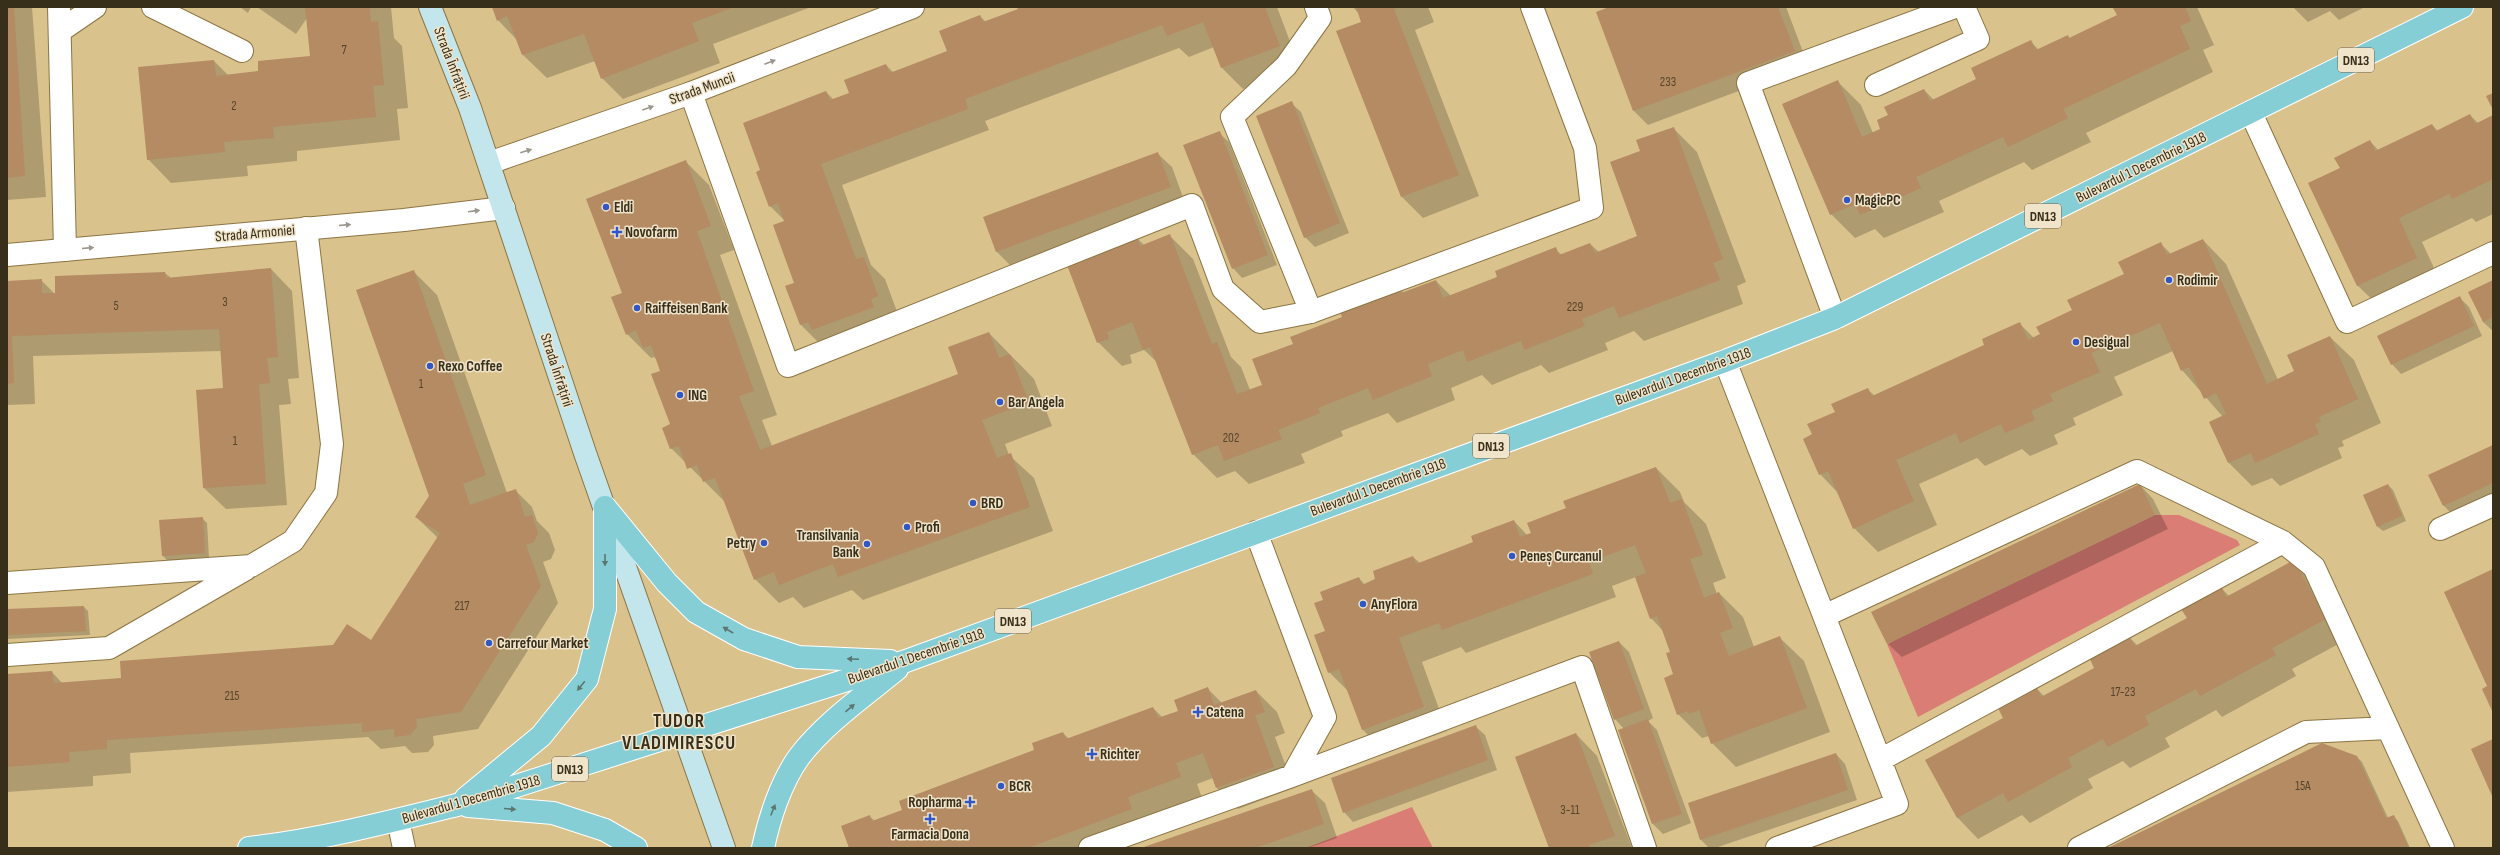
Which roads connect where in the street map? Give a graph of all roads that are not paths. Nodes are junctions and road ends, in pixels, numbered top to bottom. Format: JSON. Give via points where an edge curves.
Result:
{"nodes":[{"id":1,"x":59,"y":7,"type":"edge"},
{"id":2,"x":95,"y":7,"type":"edge"},
{"id":3,"x":153,"y":7,"type":"edge"},
{"id":4,"x":430,"y":7,"type":"edge"},
{"id":5,"x":913,"y":7,"type":"edge"},
{"id":6,"x":1316,"y":7,"type":"edge"},
{"id":7,"x":1532,"y":7,"type":"edge"},
{"id":8,"x":1955,"y":7,"type":"edge"},
{"id":9,"x":1964,"y":7,"type":"edge"},
{"id":10,"x":2462,"y":7,"type":"edge"},
{"id":11,"x":60,"y":32,"type":"junction"},
{"id":12,"x":242,"y":51,"type":"dead end"},
{"id":13,"x":1876,"y":85,"type":"dead end"},
{"id":14,"x":691,"y":93,"type":"junction"},
{"id":15,"x":2251,"y":114,"type":"junction"},
{"id":16,"x":489,"y":163,"type":"junction"},
{"id":17,"x":504,"y":208,"type":"junction"},
{"id":18,"x":306,"y":228,"type":"junction"},
{"id":19,"x":65,"y":250,"type":"junction"},
{"id":20,"x":2493,"y":253,"type":"edge"},
{"id":21,"x":7,"y":255,"type":"edge"},
{"id":22,"x":1312,"y":312,"type":"junction"},
{"id":23,"x":1835,"y":318,"type":"junction"},
{"id":24,"x":1725,"y":361,"type":"junction"},
{"id":25,"x":2493,"y":505,"type":"edge"},
{"id":26,"x":605,"y":507,"type":"junction"},
{"id":27,"x":2440,"y":529,"type":"dead end"},
{"id":28,"x":1256,"y":532,"type":"junction"},
{"id":29,"x":2283,"y":542,"type":"junction"},
{"id":30,"x":251,"y":566,"type":"junction"},
{"id":31,"x":7,"y":583,"type":"edge"},
{"id":32,"x":1824,"y":616,"type":"junction"},
{"id":33,"x":7,"y":655,"type":"edge"},
{"id":34,"x":906,"y":661,"type":"junction"},
{"id":35,"x":2388,"y":728,"type":"junction"},
{"id":36,"x":683,"y":734,"type":"junction"},
{"id":37,"x":1880,"y":760,"type":"junction"},
{"id":38,"x":1292,"y":776,"type":"junction"},
{"id":39,"x":457,"y":805,"type":"junction"},
{"id":40,"x":398,"y":820,"type":"junction"},
{"id":41,"x":250,"y":848,"type":"edge"},
{"id":42,"x":404,"y":848,"type":"edge"},
{"id":43,"x":636,"y":848,"type":"edge"},
{"id":44,"x":724,"y":848,"type":"edge"},
{"id":45,"x":763,"y":848,"type":"edge"},
{"id":46,"x":1090,"y":848,"type":"edge"},
{"id":47,"x":1645,"y":848,"type":"edge"},
{"id":48,"x":1777,"y":848,"type":"edge"},
{"id":49,"x":2079,"y":848,"type":"edge"},
{"id":50,"x":2443,"y":848,"type":"edge"}],
"edges":[{"from":1,"to":11,"type":"street"},
{"from":2,"to":11,"type":"street"},
{"from":3,"to":12,"type":"street"},
{"from":4,"to":16,"type":"street","name":"Strada Înfrățirii"},
{"from":14,"to":5,"type":"street","name":"Strada Muncii","one_way":true},
{"from":6,"to":22,"type":"street","via":[[1320,18],[1286,66],[1232,117]]},
{"from":7,"to":22,"type":"street","via":[[1585,148],[1592,208]]},
{"from":8,"to":23,"type":"street","via":[[1748,83]]},
{"from":9,"to":13,"type":"street","via":[[1978,39]]},
{"from":10,"to":15,"type":"main road","name":"Bulevardul 1 Decembrie 1918","number":"DN13"},
{"from":11,"to":19,"type":"street"},
{"from":16,"to":14,"type":"street","name":"Strada Muncii","one_way":true},
{"from":14,"to":22,"type":"street","via":[[788,366],[1192,205],[1223,289],[1260,322]]},
{"from":15,"to":20,"type":"street","via":[[2347,322]]},
{"from":15,"to":23,"type":"main road","name":"Bulevardul 1 Decembrie 1918","number":"DN13"},
{"from":16,"to":17,"type":"street","name":"Strada Înfrățirii"},
{"from":18,"to":17,"type":"street","name":"Strada Armoniei","one_way":true},
{"from":17,"to":26,"type":"street","name":"Strada Înfrățirii"},
{"from":19,"to":18,"type":"street","name":"Strada Armoniei","one_way":true},
{"from":18,"to":30,"type":"street","via":[[332,444],[326,493],[293,541]]},
{"from":19,"to":21,"type":"street","name":"Strada Armoniei"},
{"from":23,"to":24,"type":"main road","name":"Bulevardul 1 Decembrie 1918","number":"DN13"},
{"from":24,"to":28,"type":"main road","name":"Bulevardul 1 Decembrie 1918","number":"DN13"},
{"from":24,"to":32,"type":"street"},
{"from":25,"to":27,"type":"street"},
{"from":34,"to":26,"type":"main road","one_way":true,"via":[[798,657],[744,639],[696,612],[667,583]]},
{"from":26,"to":36,"type":"street","name":"Strada Înfrățirii"},
{"from":26,"to":39,"type":"main road","one_way":true,"via":[[605,609],[587,679],[541,736]]},
{"from":28,"to":34,"type":"main road","name":"Bulevardul 1 Decembrie 1918","number":"DN13"},
{"from":28,"to":38,"type":"street","via":[[1325,717]]},
{"from":29,"to":32,"type":"street","via":[[2137,471]]},
{"from":29,"to":35,"type":"street","via":[[2314,567]]},
{"from":29,"to":37,"type":"street"},
{"from":30,"to":31,"type":"street"},
{"from":30,"to":33,"type":"street","via":[[109,648]]},
{"from":32,"to":37,"type":"street"},
{"from":34,"to":36,"type":"main road","name":"Bulevardul 1 Decembrie 1918","number":"DN13"},
{"from":45,"to":34,"type":"main road","one_way":true,"via":[[771,812],[799,758],[827,727]]},
{"from":35,"to":49,"type":"street","via":[[2306,732]]},
{"from":35,"to":50,"type":"street"},
{"from":36,"to":39,"type":"main road","name":"Bulevardul 1 Decembrie 1918","number":"DN13"},
{"from":36,"to":44,"type":"street","name":"Strada Înfrățirii"},
{"from":37,"to":48,"type":"street","via":[[1897,804]]},
{"from":38,"to":46,"type":"street"},
{"from":38,"to":47,"type":"street","via":[[1582,667]]},
{"from":39,"to":40,"type":"main road","name":"Bulevardul 1 Decembrie 1918","number":"DN13"},
{"from":39,"to":43,"type":"main road","one_way":true,"via":[[554,813],[605,830]]},
{"from":40,"to":41,"type":"main road","name":"Bulevardul 1 Decembrie 1918","number":"DN13","via":[[278,845]]},
{"from":40,"to":42,"type":"street"}]}
